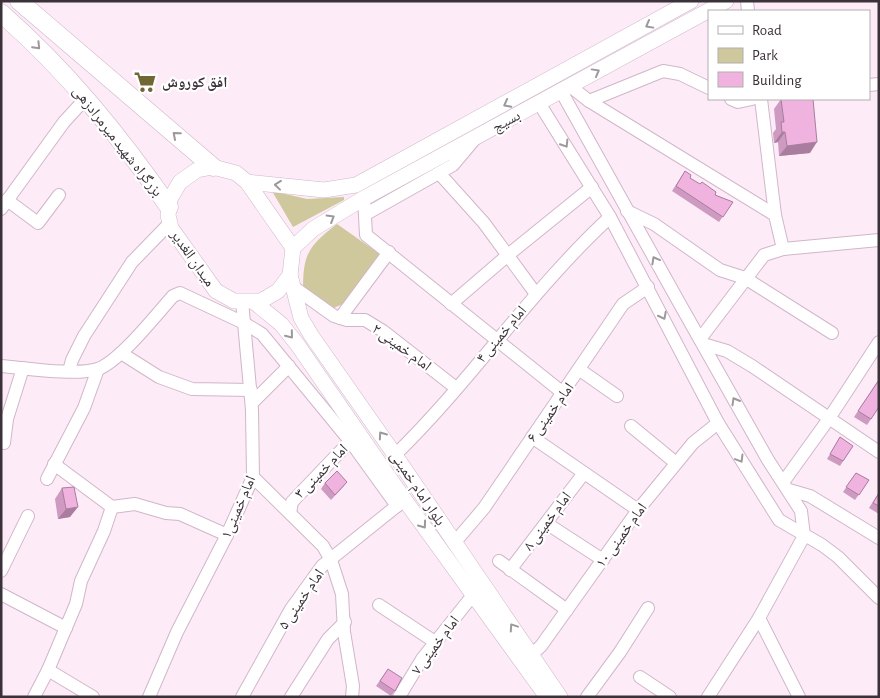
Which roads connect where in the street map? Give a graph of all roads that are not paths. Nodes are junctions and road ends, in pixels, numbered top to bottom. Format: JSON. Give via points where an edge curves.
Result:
{"nodes":[{"id":1,"x":20,"y":1,"type":"edge"},
{"id":2,"x":691,"y":1,"type":"edge"},
{"id":3,"x":726,"y":1,"type":"edge"},
{"id":4,"x":710,"y":10,"type":"edge"},
{"id":5,"x":708,"y":11,"type":"edge"},
{"id":6,"x":1,"y":13,"type":"edge"},
{"id":7,"x":708,"y":88,"type":"edge"},
{"id":8,"x":565,"y":89,"type":"junction"},
{"id":9,"x":87,"y":97,"type":"junction"},
{"id":10,"x":733,"y":100,"type":"edge"},
{"id":11,"x":747,"y":100,"type":"edge"},
{"id":12,"x":760,"y":100,"type":"edge"},
{"id":13,"x":589,"y":102,"type":"junction"},
{"id":14,"x":539,"y":103,"type":"junction"},
{"id":15,"x":476,"y":138,"type":"junction"},
{"id":16,"x":213,"y":167,"type":"junction"},
{"id":17,"x":439,"y":173,"type":"junction"},
{"id":18,"x":247,"y":182,"type":"junction"},
{"id":19,"x":592,"y":187,"type":"junction"},
{"id":20,"x":360,"y":192,"type":"junction"},
{"id":21,"x":59,"y":195,"type":"dead end"},
{"id":22,"x":4,"y":205,"type":"edge"},
{"id":23,"x":627,"y":211,"type":"junction"},
{"id":24,"x":366,"y":214,"type":"junction"},
{"id":25,"x":775,"y":214,"type":"junction"},
{"id":26,"x":169,"y":215,"type":"junction"},
{"id":27,"x":610,"y":217,"type":"junction"},
{"id":28,"x":879,"y":240,"type":"edge"},
{"id":29,"x":293,"y":248,"type":"junction"},
{"id":30,"x":783,"y":249,"type":"junction"},
{"id":31,"x":389,"y":252,"type":"junction"},
{"id":32,"x":508,"y":255,"type":"junction"},
{"id":33,"x":744,"y":278,"type":"junction"},
{"id":34,"x":291,"y":280,"type":"junction"},
{"id":35,"x":648,"y":287,"type":"junction"},
{"id":36,"x":536,"y":294,"type":"junction"},
{"id":37,"x":248,"y":302,"type":"junction"},
{"id":38,"x":451,"y":304,"type":"junction"},
{"id":39,"x":340,"y":318,"type":"junction"},
{"id":40,"x":244,"y":323,"type":"junction"},
{"id":41,"x":832,"y":332,"type":"dead end"},
{"id":42,"x":496,"y":340,"type":"junction"},
{"id":43,"x":701,"y":342,"type":"junction"},
{"id":44,"x":879,"y":342,"type":"edge"},
{"id":45,"x":121,"y":353,"type":"junction"},
{"id":46,"x":874,"y":362,"type":"edge"},
{"id":47,"x":1,"y":366,"type":"edge"},
{"id":48,"x":289,"y":366,"type":"junction"},
{"id":49,"x":23,"y":368,"type":"junction"},
{"id":50,"x":98,"y":368,"type":"junction"},
{"id":51,"x":580,"y":370,"type":"junction"},
{"id":52,"x":69,"y":371,"type":"junction"},
{"id":53,"x":456,"y":388,"type":"junction"},
{"id":54,"x":563,"y":393,"type":"junction"},
{"id":55,"x":617,"y":396,"type":"dead end"},
{"id":56,"x":251,"y":397,"type":"junction"},
{"id":57,"x":828,"y":420,"type":"junction"},
{"id":58,"x":718,"y":424,"type":"junction"},
{"id":59,"x":631,"y":426,"type":"dead end"},
{"id":60,"x":354,"y":437,"type":"junction"},
{"id":61,"x":532,"y":437,"type":"junction"},
{"id":62,"x":4,"y":444,"type":"dead end"},
{"id":63,"x":879,"y":452,"type":"edge"},
{"id":64,"x":395,"y":455,"type":"junction"},
{"id":65,"x":676,"y":463,"type":"junction"},
{"id":66,"x":54,"y":464,"type":"junction"},
{"id":67,"x":584,"y":473,"type":"junction"},
{"id":68,"x":253,"y":477,"type":"junction"},
{"id":69,"x":47,"y":479,"type":"dead end"},
{"id":70,"x":786,"y":486,"type":"junction"},
{"id":71,"x":401,"y":502,"type":"junction"},
{"id":72,"x":112,"y":508,"type":"junction"},
{"id":73,"x":638,"y":510,"type":"junction"},
{"id":74,"x":290,"y":513,"type":"junction"},
{"id":75,"x":28,"y":516,"type":"dead end"},
{"id":76,"x":546,"y":524,"type":"junction"},
{"id":77,"x":227,"y":535,"type":"junction"},
{"id":78,"x":804,"y":536,"type":"junction"},
{"id":79,"x":879,"y":538,"type":"edge"},
{"id":80,"x":454,"y":542,"type":"junction"},
{"id":81,"x":331,"y":560,"type":"junction"},
{"id":82,"x":603,"y":560,"type":"junction"},
{"id":83,"x":499,"y":561,"type":"dead end"},
{"id":84,"x":510,"y":570,"type":"junction"},
{"id":85,"x":1,"y":571,"type":"edge"},
{"id":86,"x":1,"y":594,"type":"edge"},
{"id":87,"x":473,"y":595,"type":"junction"},
{"id":88,"x":879,"y":598,"type":"edge"},
{"id":89,"x":379,"y":605,"type":"dead end"},
{"id":90,"x":648,"y":608,"type":"dead end"},
{"id":91,"x":567,"y":610,"type":"junction"},
{"id":92,"x":758,"y":618,"type":"junction"},
{"id":93,"x":345,"y":622,"type":"junction"},
{"id":94,"x":66,"y":628,"type":"junction"},
{"id":95,"x":435,"y":642,"type":"junction"},
{"id":96,"x":524,"y":651,"type":"junction"},
{"id":97,"x":48,"y":670,"type":"junction"},
{"id":98,"x":640,"y":677,"type":"dead end"},
{"id":99,"x":543,"y":695,"type":"edge"},
{"id":100,"x":799,"y":696,"type":"edge"},
{"id":101,"x":34,"y":697,"type":"edge"},
{"id":102,"x":93,"y":697,"type":"edge"},
{"id":103,"x":149,"y":697,"type":"edge"},
{"id":104,"x":242,"y":697,"type":"edge"},
{"id":105,"x":292,"y":697,"type":"edge"},
{"id":106,"x":352,"y":697,"type":"edge"},
{"id":107,"x":399,"y":697,"type":"edge"},
{"id":108,"x":560,"y":697,"type":"edge"},
{"id":109,"x":587,"y":697,"type":"edge"},
{"id":110,"x":670,"y":697,"type":"edge"},
{"id":111,"x":708,"y":697,"type":"edge"}],
"edges":[{"from":16,"to":1,"type":"highway","name":"بزرگراه شهید میرمرادزهی","one_way":true},
{"from":2,"to":20,"type":"main road","name":"بسیج","one_way":true},
{"from":4,"to":3,"type":"main road","name":"بسیج","one_way":true},
{"from":8,"to":5,"type":"main road","name":"بسیج","one_way":true},
{"from":6,"to":9,"type":"highway","name":"بزرگراه شهید میرمرادزهی","one_way":true},
{"from":7,"to":13,"type":"street","via":[[680,74],[663,71]]},
{"from":8,"to":13,"type":"street"},
{"from":8,"to":14,"type":"main road","name":"بسیج"},
{"from":8,"to":23,"type":"street"},
{"from":9,"to":22,"type":"street","via":[[64,122]]},
{"from":9,"to":26,"type":"highway","name":"بزرگراه شهید میرمرادزهی"},
{"from":10,"to":11,"type":"street"},
{"from":12,"to":25,"type":"street"},
{"from":13,"to":25,"type":"street"},
{"from":14,"to":15,"type":"main road","name":"بسیج"},
{"from":14,"to":19,"type":"street","one_way":true},
{"from":15,"to":17,"type":"street","via":[[453,165]]},
{"from":15,"to":20,"type":"main road","name":"بسیج"},
{"from":16,"to":18,"type":"main road","via":[[236,173]]},
{"from":16,"to":26,"type":"main road","via":[[197,170],[180,182],[170,199]]},
{"from":17,"to":24,"type":"street"},
{"from":17,"to":32,"type":"street"},
{"from":20,"to":18,"type":"main road","name":"بسیج","one_way":true},
{"from":18,"to":29,"type":"main road"},
{"from":19,"to":27,"type":"street"},
{"from":19,"to":32,"type":"street"},
{"from":20,"to":24,"type":"street"},
{"from":29,"to":20,"type":"main road","name":"بسیج","one_way":true},
{"from":21,"to":22,"type":"street","via":[[38,223]]},
{"from":23,"to":33,"type":"street","via":[[654,224],[720,270]]},
{"from":43,"to":23,"type":"street","one_way":true},
{"from":24,"to":31,"type":"street","via":[[366,235]]},
{"from":25,"to":30,"type":"street"},
{"from":26,"to":37,"type":"main road","name":"میدان الغدیر","via":[[170,228],[216,291],[234,301]]},
{"from":26,"to":52,"type":"street","via":[[132,262],[84,336]]},
{"from":27,"to":35,"type":"street"},
{"from":27,"to":36,"type":"street","name":"امام خمینی ۴","via":[[576,248]]},
{"from":28,"to":30,"type":"street"},
{"from":29,"to":34,"type":"main road"},
{"from":30,"to":33,"type":"street","via":[[764,255]]},
{"from":31,"to":38,"type":"street"},
{"from":31,"to":39,"type":"street"},
{"from":32,"to":36,"type":"street"},
{"from":32,"to":38,"type":"street"},
{"from":33,"to":41,"type":"street"},
{"from":33,"to":43,"type":"street"},
{"from":34,"to":37,"type":"main road","via":[[261,301]]},
{"from":34,"to":39,"type":"street","name":"امام خمینی ۲"},
{"from":64,"to":34,"type":"main road","name":"بلوار امام خمینی","one_way":true,"via":[[311,335],[301,318]]},
{"from":35,"to":51,"type":"street","name":"امام خمینی ۶","via":[[623,304]]},
{"from":35,"to":58,"type":"street","one_way":true},
{"from":36,"to":42,"type":"street","name":"امام خمینی ۴"},
{"from":37,"to":40,"type":"street","name":"امام خمینی۱"},
{"from":37,"to":60,"type":"main road","name":"بلوار امام خمینی","one_way":true,"via":[[281,324],[297,344]]},
{"from":38,"to":42,"type":"street"},
{"from":39,"to":53,"type":"street","name":"امام خمینی ۲","via":[[365,320]]},
{"from":40,"to":45,"type":"street","via":[[180,293],[173,296]]},
{"from":40,"to":48,"type":"street","via":[[262,334]]},
{"from":40,"to":56,"type":"street","name":"امام خمینی۱"},
{"from":42,"to":53,"type":"street","name":"امام خمینی ۴"},
{"from":42,"to":54,"type":"street"},
{"from":43,"to":57,"type":"street","via":[[728,351]]},
{"from":70,"to":43,"type":"street","one_way":true},
{"from":44,"to":46,"type":"street"},
{"from":45,"to":50,"type":"street"},
{"from":45,"to":56,"type":"street","via":[[159,377],[192,389]]},
{"from":46,"to":57,"type":"street"},
{"from":47,"to":49,"type":"street"},
{"from":48,"to":56,"type":"street"},
{"from":48,"to":60,"type":"street"},
{"from":49,"to":52,"type":"street"},
{"from":49,"to":62,"type":"street","via":[[7,419]]},
{"from":50,"to":52,"type":"street"},
{"from":50,"to":66,"type":"street","via":[[84,408]]},
{"from":51,"to":54,"type":"street","name":"امام خمینی ۶"},
{"from":51,"to":55,"type":"street"},
{"from":53,"to":64,"type":"street","name":"امام خمینی ۴","via":[[428,423]]},
{"from":54,"to":61,"type":"street","name":"امام خمینی ۶"},
{"from":56,"to":68,"type":"street","name":"امام خمینی۱"},
{"from":57,"to":63,"type":"street"},
{"from":57,"to":70,"type":"street"},
{"from":58,"to":65,"type":"street","name":"امام خمینی ۱۰","via":[[693,443]]},
{"from":58,"to":78,"type":"street","one_way":true,"via":[[779,520]]},
{"from":59,"to":65,"type":"street"},
{"from":60,"to":71,"type":"main road","name":"بلوار امام خمینی"},
{"from":60,"to":74,"type":"street","name":"امام خمینی ۳","via":[[292,502]]},
{"from":61,"to":67,"type":"street"},
{"from":61,"to":80,"type":"street","name":"امام خمینی ۶","via":[[484,508]]},
{"from":64,"to":80,"type":"main road","name":"بلوار امام خمینی"},
{"from":65,"to":73,"type":"street","name":"امام خمینی ۱۰"},
{"from":66,"to":69,"type":"street"},
{"from":66,"to":72,"type":"street"},
{"from":67,"to":73,"type":"street"},
{"from":67,"to":76,"type":"street","name":"امام خمینی ۸"},
{"from":68,"to":74,"type":"street"},
{"from":68,"to":77,"type":"street","name":"امام خمینی۱"},
{"from":70,"to":78,"type":"street","via":[[800,511]]},
{"from":70,"to":79,"type":"street","via":[[810,496]]},
{"from":71,"to":81,"type":"street","name":"امام خمینی ۵"},
{"from":71,"to":87,"type":"main road","name":"بلوار امام خمینی","one_way":true},
{"from":72,"to":77,"type":"street","via":[[134,504],[180,514]]},
{"from":72,"to":94,"type":"street","via":[[81,581]]},
{"from":73,"to":82,"type":"street","name":"امام خمینی ۱۰"},
{"from":74,"to":81,"type":"street","via":[[323,546]]},
{"from":75,"to":85,"type":"street"},
{"from":76,"to":82,"type":"street"},
{"from":76,"to":84,"type":"street","name":"امام خمینی ۸"},
{"from":77,"to":103,"type":"street","name":"امام خمینی۱","via":[[177,632]]},
{"from":78,"to":88,"type":"street","via":[[838,557]]},
{"from":78,"to":92,"type":"street"},
{"from":96,"to":80,"type":"main road","name":"بلوار امام خمینی","one_way":true},
{"from":81,"to":93,"type":"street","via":[[342,594]]},
{"from":81,"to":104,"type":"street","name":"امام خمینی ۵","via":[[322,566],[291,609]]},
{"from":82,"to":91,"type":"street","name":"امام خمینی ۱۰"},
{"from":83,"to":84,"type":"street"},
{"from":84,"to":91,"type":"street"},
{"from":86,"to":94,"type":"street"},
{"from":87,"to":95,"type":"street","name":"امام خمینی ۷"},
{"from":87,"to":96,"type":"main road","name":"بلوار امام خمینی"},
{"from":89,"to":95,"type":"street"},
{"from":90,"to":109,"type":"street"},
{"from":91,"to":96,"type":"street","name":"امام خمینی ۱۰","via":[[541,646]]},
{"from":92,"to":100,"type":"street"},
{"from":92,"to":111,"type":"street"},
{"from":93,"to":105,"type":"street","via":[[328,639]]},
{"from":93,"to":106,"type":"street"},
{"from":94,"to":97,"type":"street"},
{"from":95,"to":107,"type":"street","name":"امام خمینی ۷"},
{"from":96,"to":99,"type":"main road","name":"بلوار امام خمینی"},
{"from":96,"to":108,"type":"main road","name":"بلوار امام خمینی"},
{"from":97,"to":101,"type":"street"},
{"from":97,"to":102,"type":"street"},
{"from":98,"to":110,"type":"street"}]}
